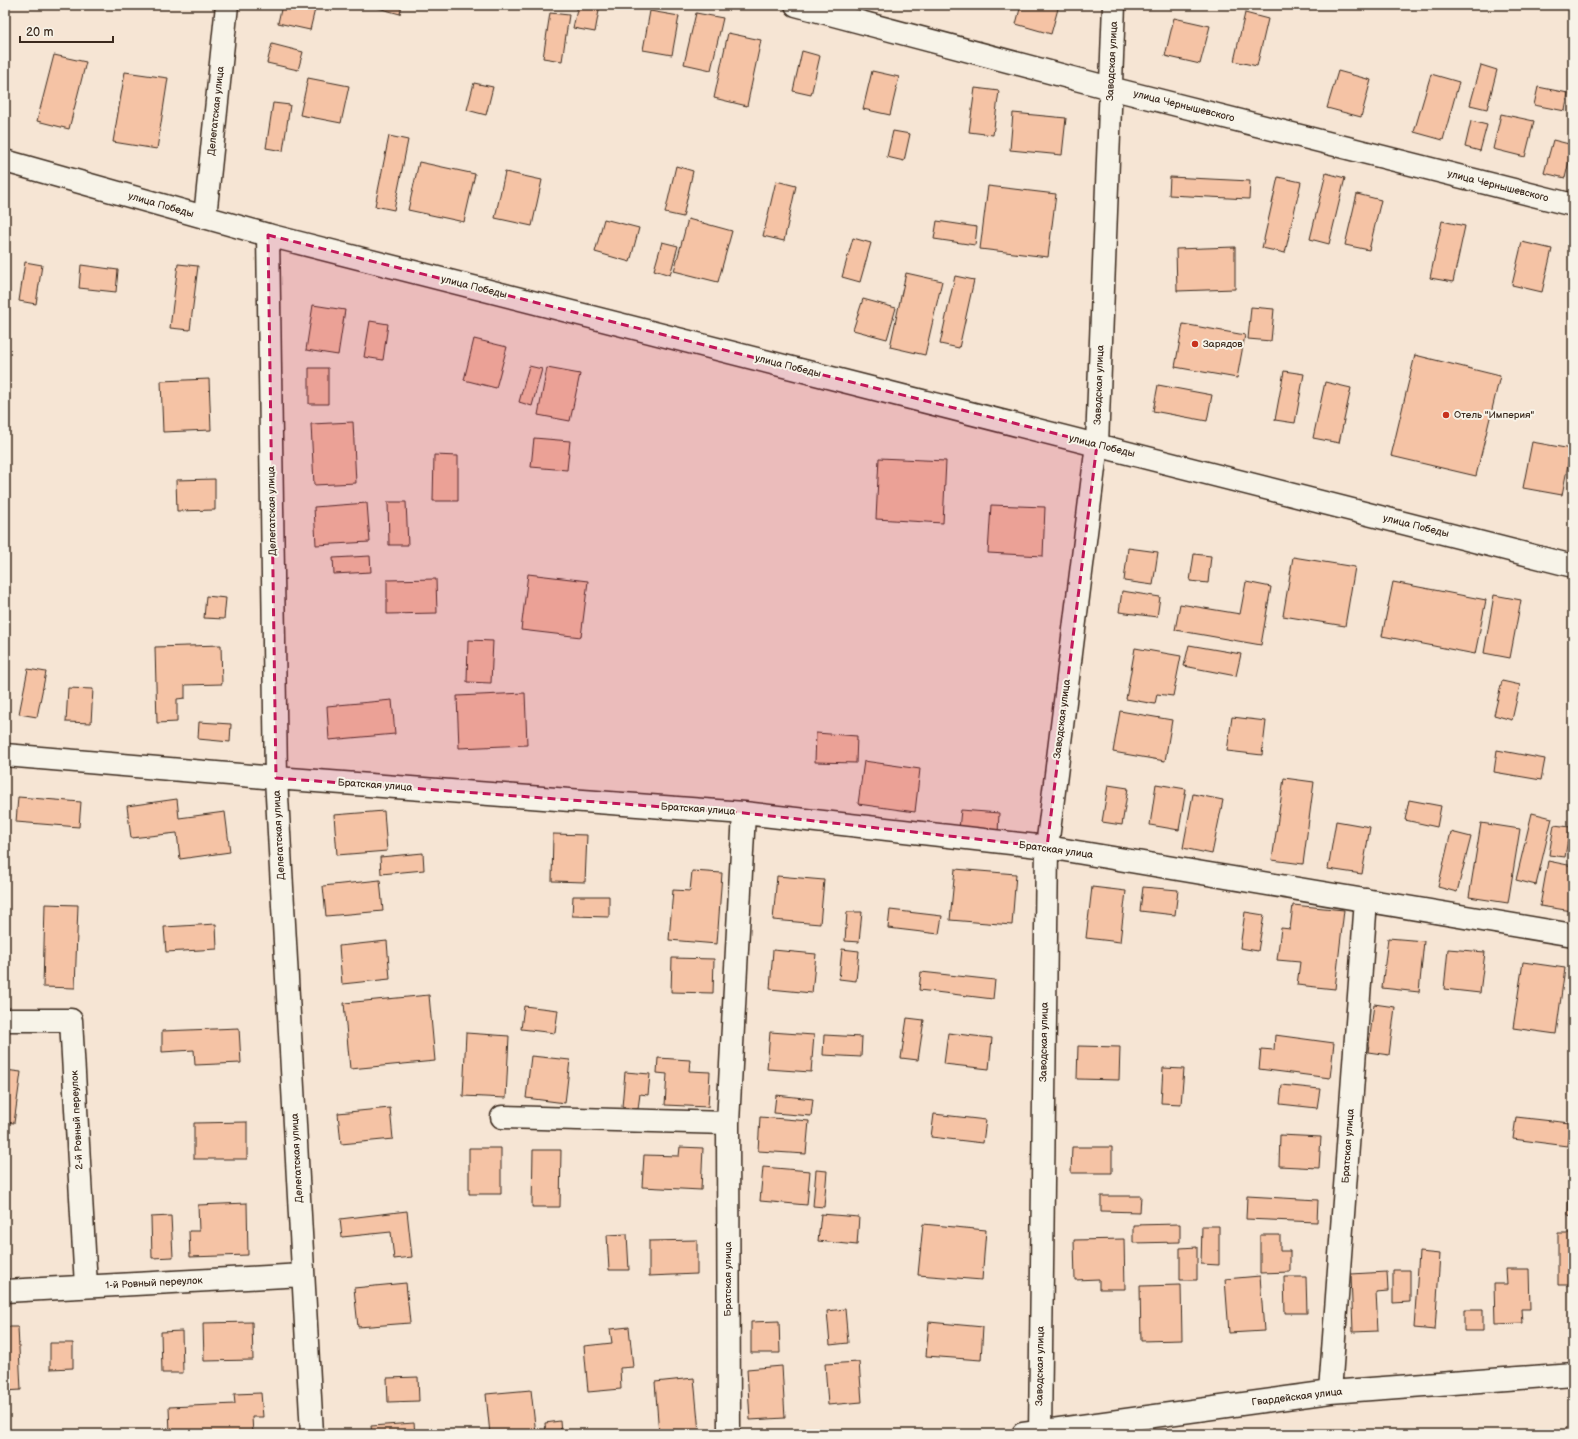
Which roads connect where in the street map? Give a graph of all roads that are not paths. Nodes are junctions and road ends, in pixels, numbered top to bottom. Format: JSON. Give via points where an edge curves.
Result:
{"nodes":[{"id":1,"x":227,"y":5,"type":"edge"},
{"id":2,"x":796,"y":5,"type":"edge"},
{"id":3,"x":1114,"y":5,"type":"edge"},
{"id":4,"x":1110,"y":88,"type":"junction"},
{"id":5,"x":5,"y":161,"type":"edge"},
{"id":6,"x":1573,"y":205,"type":"edge"},
{"id":7,"x":205,"y":217,"type":"junction"},
{"id":8,"x":268,"y":235,"type":"junction"},
{"id":9,"x":1097,"y":444,"type":"junction"},
{"id":10,"x":1573,"y":566,"type":"edge"},
{"id":11,"x":5,"y":755,"type":"edge"},
{"id":12,"x":276,"y":778,"type":"junction"},
{"id":13,"x":744,"y":813,"type":"junction"},
{"id":14,"x":1046,"y":847,"type":"junction"},
{"id":15,"x":1366,"y":900,"type":"junction"},
{"id":16,"x":1573,"y":935,"type":"edge"},
{"id":17,"x":5,"y":1020,"type":"edge"},
{"id":18,"x":502,"y":1117,"type":"dead end"},
{"id":19,"x":728,"y":1123,"type":"junction"},
{"id":20,"x":303,"y":1276,"type":"junction"},
{"id":21,"x":86,"y":1286,"type":"junction"},
{"id":22,"x":5,"y":1291,"type":"edge"},
{"id":23,"x":1573,"y":1374,"type":"edge"},
{"id":24,"x":1330,"y":1392,"type":"junction"},
{"id":25,"x":1034,"y":1433,"type":"edge"},
{"id":26,"x":312,"y":1434,"type":"edge"},
{"id":27,"x":729,"y":1434,"type":"edge"}],
"edges":[{"from":1,"to":7,"type":"street","name":"Делегатская улица"},
{"from":2,"to":4,"type":"street","name":"улица Чернышевского"},
{"from":3,"to":4,"type":"street","name":"Заводская улица"},
{"from":4,"to":6,"type":"street","name":"улица Чернышевского"},
{"from":4,"to":9,"type":"street","name":"Заводская улица"},
{"from":5,"to":7,"type":"street","name":"улица Победы"},
{"from":7,"to":8,"type":"street","name":"улица Победы"},
{"from":8,"to":9,"type":"street","name":"улица Победы"},
{"from":8,"to":12,"type":"street","name":"Делегатская улица"},
{"from":9,"to":10,"type":"street","name":"улица Победы"},
{"from":9,"to":14,"type":"street","name":"Заводская улица"},
{"from":11,"to":12,"type":"street","name":"Братская улица"},
{"from":12,"to":13,"type":"street","name":"Братская улица"},
{"from":12,"to":20,"type":"street","name":"Делегатская улица"},
{"from":13,"to":14,"type":"street","name":"Братская улица"},
{"from":13,"to":19,"type":"street","name":"Братская улица"},
{"from":14,"to":15,"type":"street","name":"Братская улица"},
{"from":14,"to":25,"type":"street","name":"Заводская улица"},
{"from":15,"to":16,"type":"street","name":"Братская улица"},
{"from":15,"to":24,"type":"street","name":"Братская улица"},
{"from":17,"to":21,"type":"street","name":"2-й Ровный переулок","via":[[71,1020]]},
{"from":18,"to":19,"type":"street"},
{"from":19,"to":27,"type":"street","name":"Братская улица"},
{"from":20,"to":21,"type":"street","name":"1-й Ровный переулок"},
{"from":20,"to":26,"type":"street","name":"Делегатская улица"},
{"from":21,"to":22,"type":"street","name":"1-й Ровный переулок"},
{"from":23,"to":24,"type":"street","name":"Гвардейская улица"},
{"from":24,"to":25,"type":"street","name":"Гвардейская улица"}]}
